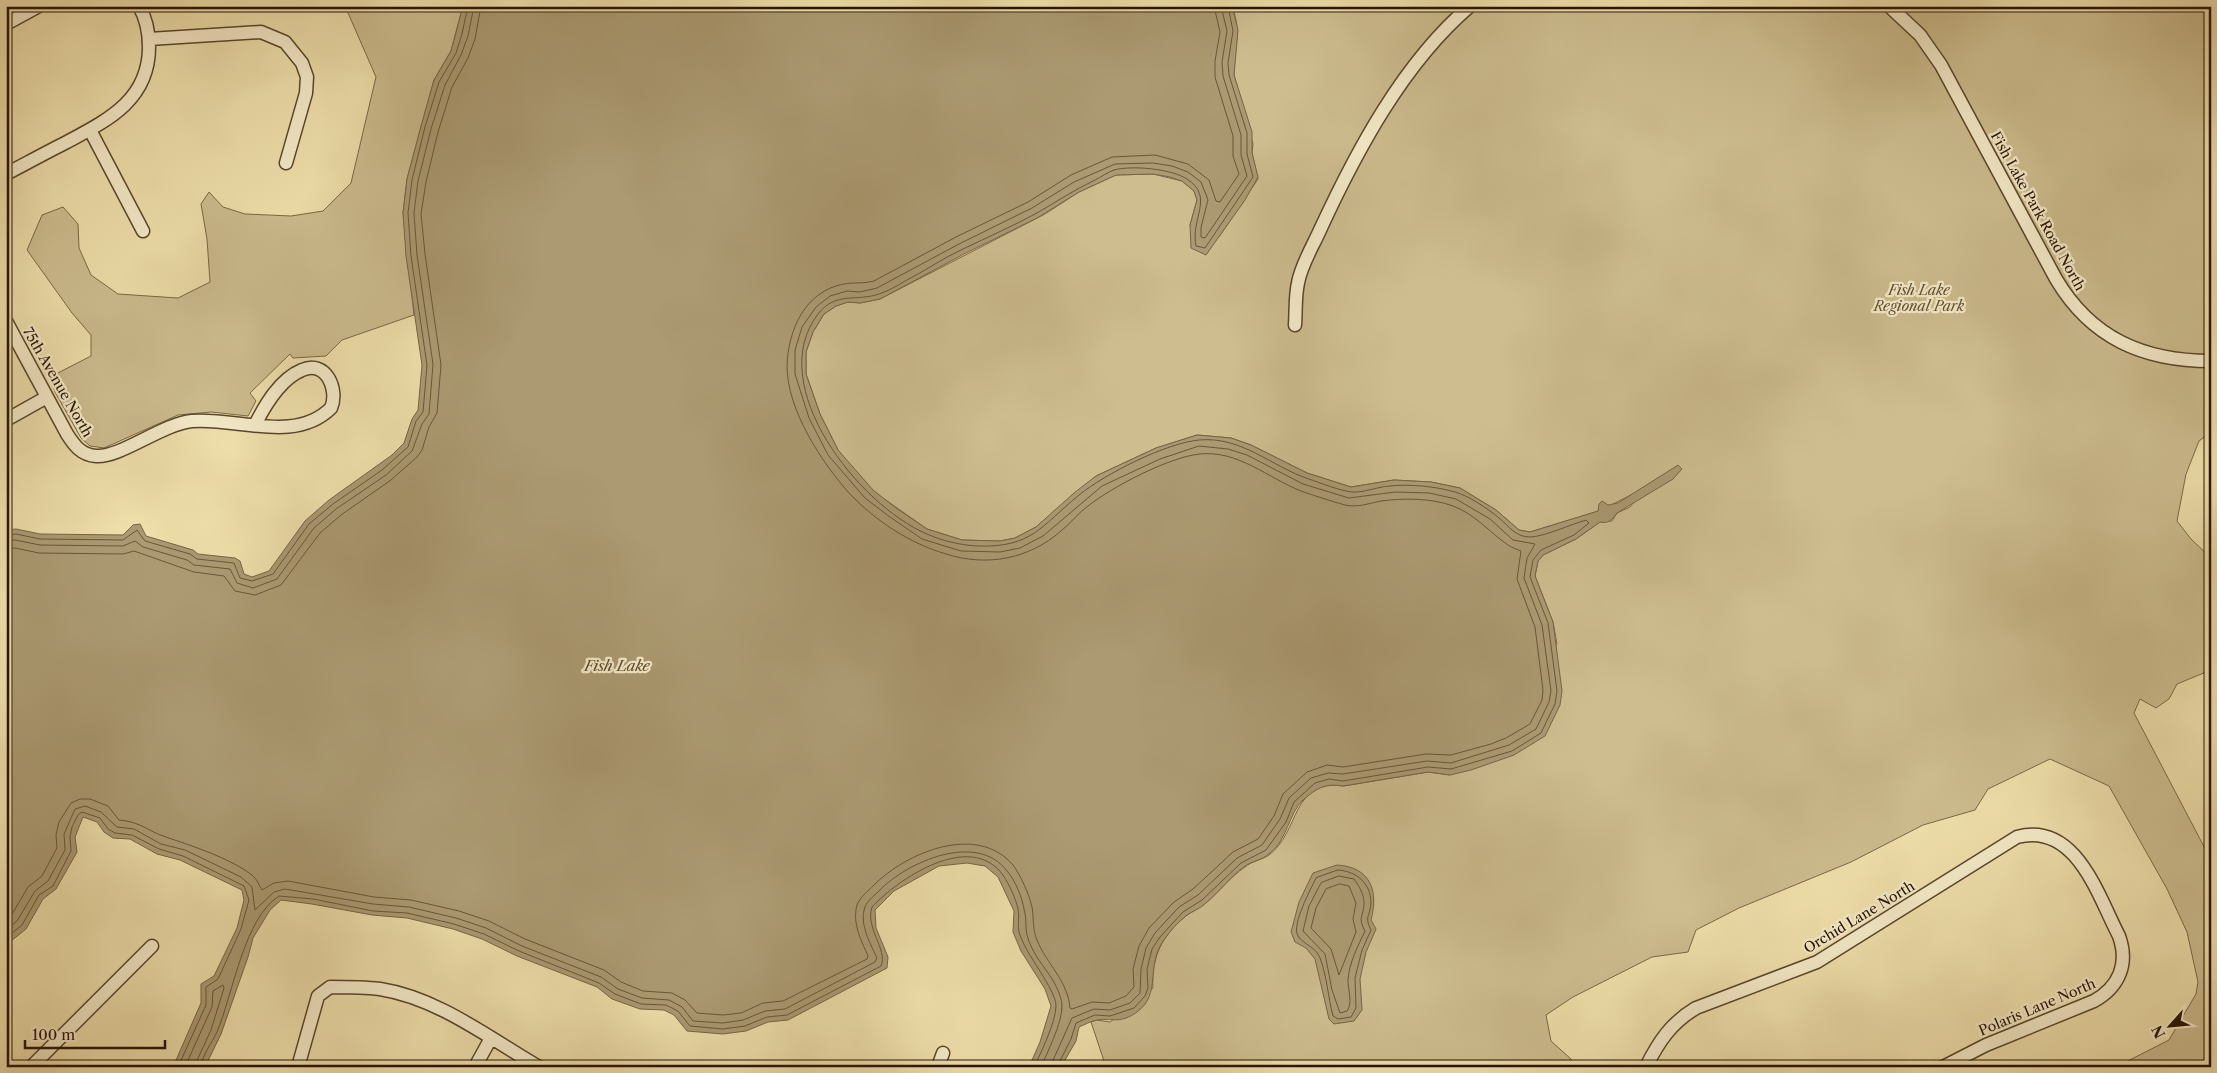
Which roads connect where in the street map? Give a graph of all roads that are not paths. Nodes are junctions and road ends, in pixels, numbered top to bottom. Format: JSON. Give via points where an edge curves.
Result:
{"nodes":[{"id":1,"x":39,"y":6,"type":"edge"},
{"id":2,"x":139,"y":6,"type":"edge"},
{"id":3,"x":1470,"y":6,"type":"edge"},
{"id":4,"x":1889,"y":6,"type":"edge"},
{"id":5,"x":6,"y":24,"type":"edge"},
{"id":6,"x":149,"y":40,"type":"junction"},
{"id":7,"x":90,"y":130,"type":"junction"},
{"id":8,"x":286,"y":163,"type":"dead end"},
{"id":9,"x":6,"y":174,"type":"edge"},
{"id":10,"x":143,"y":231,"type":"dead end"},
{"id":11,"x":6,"y":321,"type":"edge"},
{"id":12,"x":1295,"y":325,"type":"dead end"},
{"id":13,"x":2211,"y":361,"type":"edge"},
{"id":14,"x":47,"y":397,"type":"junction"},
{"id":15,"x":6,"y":420,"type":"edge"},
{"id":16,"x":255,"y":425,"type":"junction"},
{"id":17,"x":2047,"y":836,"type":"joint"},
{"id":18,"x":152,"y":946,"type":"dead end"},
{"id":19,"x":491,"y":1038,"type":"junction"},
{"id":20,"x":943,"y":1053,"type":"dead end"},
{"id":21,"x":31,"y":1067,"type":"edge"},
{"id":22,"x":298,"y":1067,"type":"edge"},
{"id":23,"x":475,"y":1067,"type":"edge"},
{"id":24,"x":539,"y":1067,"type":"edge"},
{"id":25,"x":938,"y":1067,"type":"edge"},
{"id":26,"x":1646,"y":1067,"type":"edge"},
{"id":27,"x":1943,"y":1067,"type":"edge"}],
"edges":[{"from":1,"to":5,"type":"street"},
{"from":2,"to":6,"type":"street"},
{"from":3,"to":12,"type":"street","via":[[1402,83],[1363,144],[1298,281]]},
{"from":4,"to":13,"type":"street","name":"Fish Lake Park Road North","via":[[1931,50],[2056,279],[2074,306],[2126,346],[2171,358]]},
{"from":6,"to":7,"type":"street","via":[[146,66],[138,89],[121,110]]},
{"from":6,"to":8,"type":"street","via":[[261,32],[285,42],[302,63],[307,77],[306,93]]},
{"from":7,"to":9,"type":"street"},
{"from":7,"to":10,"type":"street"},
{"from":11,"to":14,"type":"street","name":"75th Avenue North"},
{"from":14,"to":15,"type":"street"},
{"from":14,"to":16,"type":"street","name":"75th Avenue North","via":[[72,442],[89,455],[104,456],[184,422]]},
{"from":16,"to":16,"type":"street","via":[[280,428],[316,419],[331,408],[335,391],[332,382],[316,369],[300,370],[271,398]]},
{"from":17,"to":26,"type":"street","name":"Orchid Lane North","via":[[2017,837],[1817,962],[1696,1008],[1664,1035]]},
{"from":17,"to":27,"type":"street","name":"Polaris Lane North","via":[[2067,846],[2076,855],[2115,928],[2124,949],[2120,977],[2094,1001],[1986,1045]]},
{"from":18,"to":21,"type":"street"},
{"from":19,"to":22,"type":"street","via":[[410,997],[380,989],[330,987],[318,996]]},
{"from":19,"to":23,"type":"street"},
{"from":19,"to":24,"type":"street"},
{"from":20,"to":25,"type":"street"}]}
